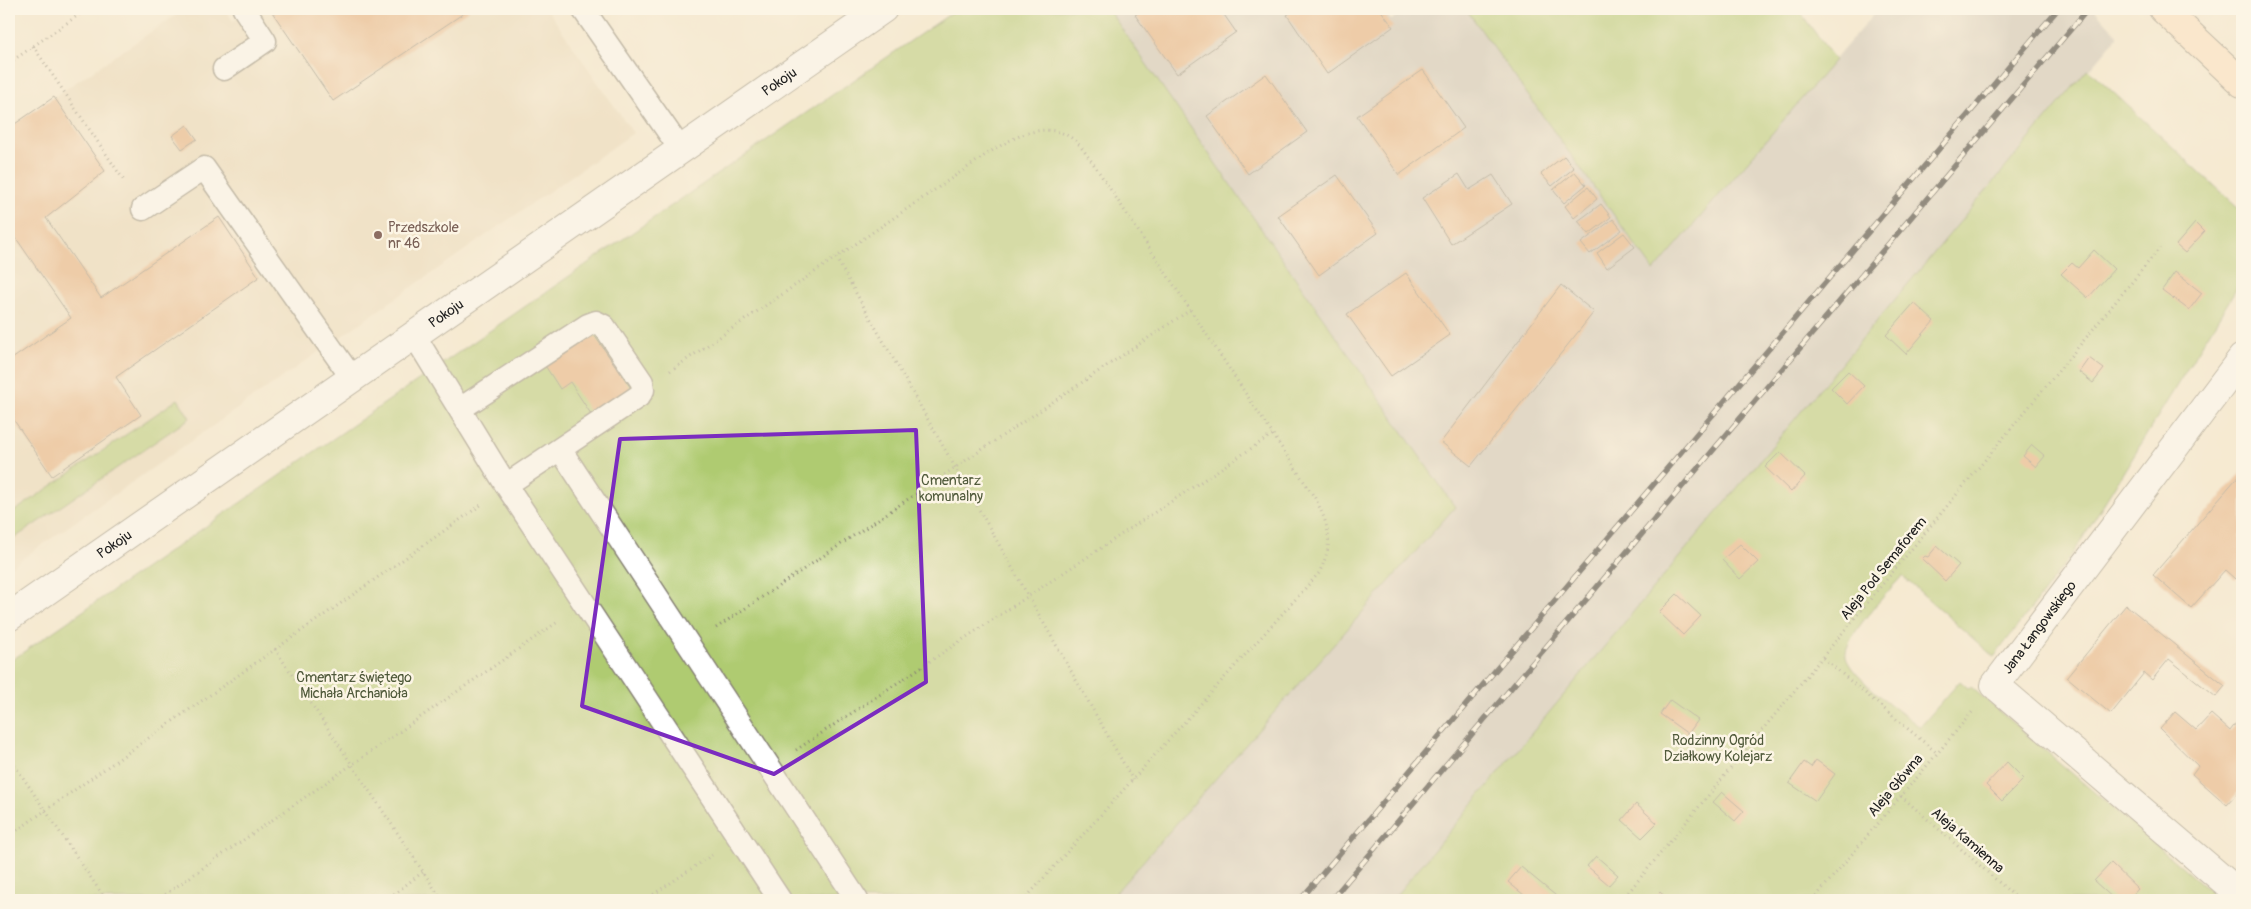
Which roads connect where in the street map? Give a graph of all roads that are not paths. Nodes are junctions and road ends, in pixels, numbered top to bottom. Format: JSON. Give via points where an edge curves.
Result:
{"nodes":[{"id":1,"x":244,"y":9,"type":"edge"},
{"id":2,"x":583,"y":9,"type":"edge"},
{"id":3,"x":883,"y":9,"type":"edge"},
{"id":4,"x":2163,"y":9,"type":"edge"},
{"id":5,"x":224,"y":69,"type":"dead end"},
{"id":6,"x":2242,"y":83,"type":"edge"},
{"id":7,"x":681,"y":150,"type":"junction"},
{"id":8,"x":143,"y":209,"type":"road end"},
{"id":9,"x":414,"y":336,"type":"junction"},
{"id":10,"x":2242,"y":358,"type":"edge"},
{"id":11,"x":352,"y":378,"type":"junction"},
{"id":12,"x":460,"y":409,"type":"junction"},
{"id":13,"x":560,"y":449,"type":"junction"},
{"id":14,"x":506,"y":485,"type":"junction"},
{"id":15,"x":9,"y":617,"type":"edge"},
{"id":16,"x":2242,"y":896,"type":"edge"},
{"id":17,"x":780,"y":900,"type":"edge"},
{"id":18,"x":857,"y":900,"type":"edge"}],
"edges":[{"from":1,"to":5,"type":"lane","via":[[265,42]]},
{"from":2,"to":7,"type":"lane"},
{"from":3,"to":7,"type":"street","name":"Pokoju"},
{"from":4,"to":6,"type":"street"},
{"from":7,"to":9,"type":"street","name":"Pokoju"},
{"from":8,"to":11,"type":"lane","via":[[204,168]]},
{"from":9,"to":11,"type":"street","name":"Pokoju"},
{"from":9,"to":12,"type":"lane"},
{"from":10,"to":16,"type":"street","name":"Jana Łangowskiego","via":[[1995,685]]},
{"from":11,"to":15,"type":"street","name":"Pokoju"},
{"from":12,"to":13,"type":"lane","via":[[596,322],[604,326],[642,382],[643,390],[639,396]]},
{"from":12,"to":14,"type":"lane"},
{"from":13,"to":14,"type":"lane"},
{"from":13,"to":18,"type":"lane"},
{"from":14,"to":17,"type":"lane"}]}
